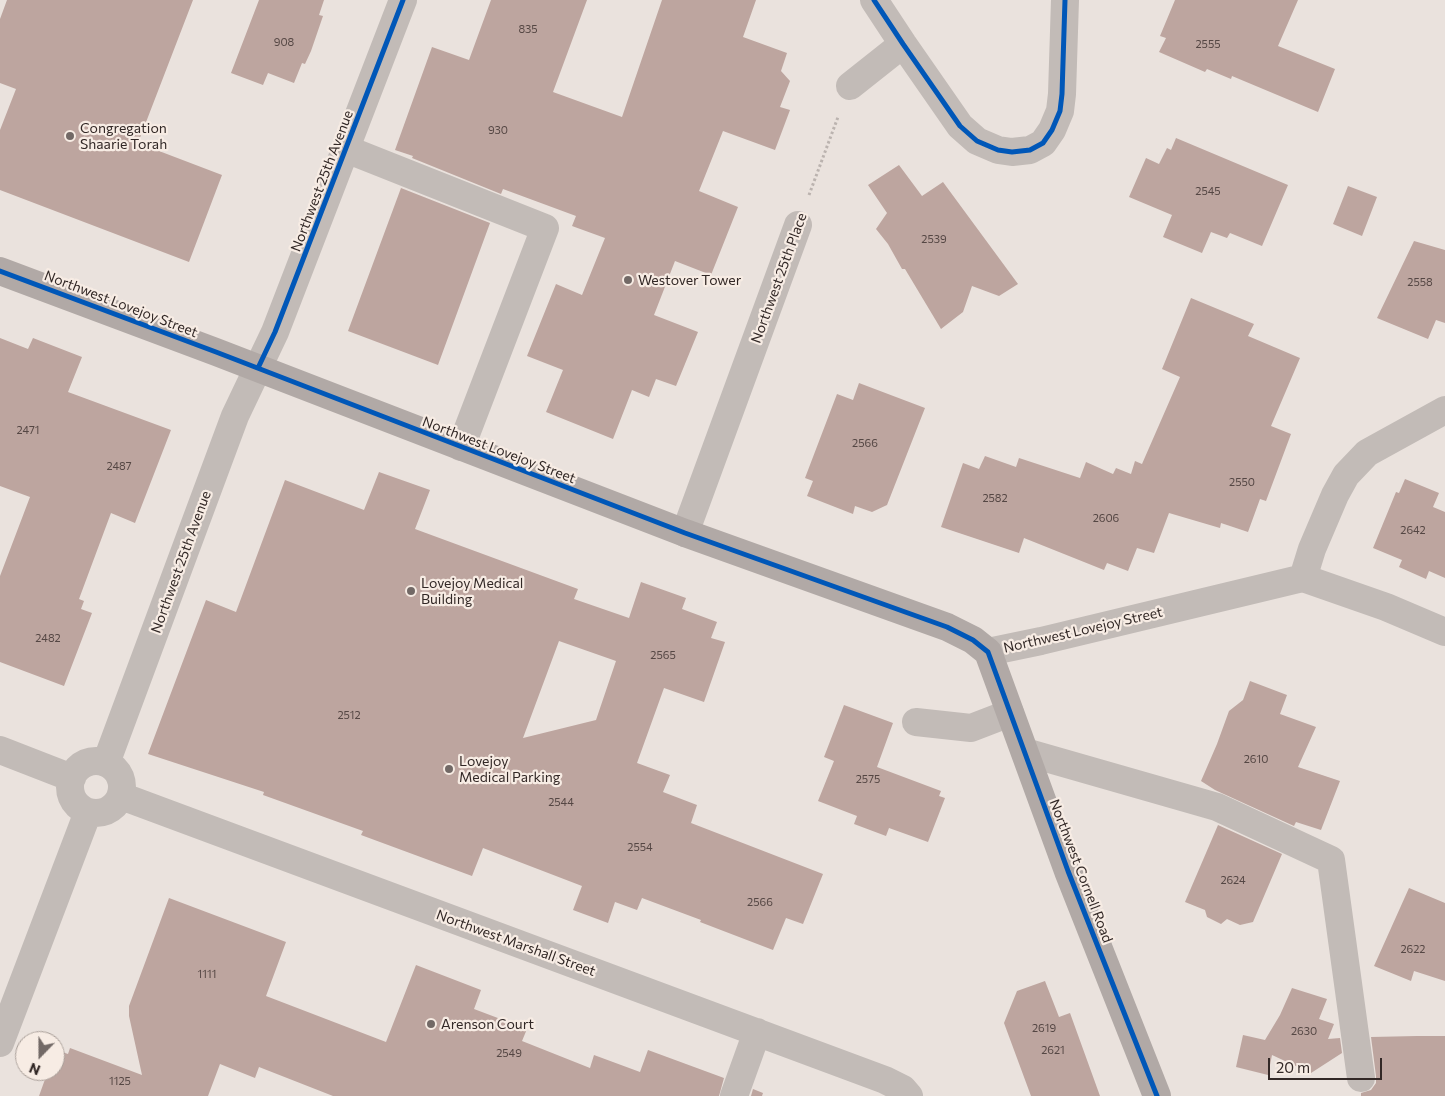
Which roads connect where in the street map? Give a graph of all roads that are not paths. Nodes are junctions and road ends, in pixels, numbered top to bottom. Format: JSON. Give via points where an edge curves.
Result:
{"nodes":[{"id":1,"x":403,"y":0,"type":"edge"},
{"id":2,"x":874,"y":0,"type":"edge"},
{"id":3,"x":1065,"y":0,"type":"edge"},
{"id":4,"x":903,"y":44,"type":"junction"},
{"id":5,"x":850,"y":86,"type":"road end"},
{"id":6,"x":346,"y":149,"type":"junction"},
{"id":7,"x":798,"y":224,"type":"road end"},
{"id":8,"x":0,"y":271,"type":"edge"},
{"id":9,"x":258,"y":368,"type":"junction"},
{"id":10,"x":1445,"y":410,"type":"edge"},
{"id":11,"x":462,"y":447,"type":"junction"},
{"id":12,"x":685,"y":533,"type":"junction"},
{"id":13,"x":1303,"y":578,"type":"junction"},
{"id":14,"x":1445,"y":632,"type":"edge"},
{"id":15,"x":988,"y":652,"type":"junction"},
{"id":16,"x":1010,"y":713,"type":"junction"},
{"id":17,"x":916,"y":722,"type":"dead end"},
{"id":18,"x":0,"y":750,"type":"edge"},
{"id":19,"x":1025,"y":752,"type":"junction"},
{"id":20,"x":106,"y":763,"type":"junction"},
{"id":21,"x":72,"y":778,"type":"junction"},
{"id":22,"x":121,"y":796,"type":"junction"},
{"id":23,"x":88,"y":812,"type":"junction"},
{"id":24,"x":757,"y":1032,"type":"junction"},
{"id":25,"x":0,"y":1043,"type":"edge"},
{"id":26,"x":1361,"y":1078,"type":"dead end"},
{"id":27,"x":734,"y":1096,"type":"edge"},
{"id":28,"x":909,"y":1096,"type":"edge"},
{"id":29,"x":1157,"y":1096,"type":"edge"}],
"edges":[{"from":1,"to":6,"type":"street","name":"Northwest 25th Avenue"},
{"from":2,"to":4,"type":"street"},
{"from":3,"to":4,"type":"street","via":[[1060,110],[1043,142],[1030,150],[998,150],[977,141],[960,126]]},
{"from":4,"to":5,"type":"street"},
{"from":6,"to":9,"type":"street","name":"Northwest 25th Avenue"},
{"from":6,"to":11,"type":"street","via":[[545,228]]},
{"from":7,"to":12,"type":"street","name":"Northwest 25th Place"},
{"from":8,"to":9,"type":"main road","name":"Northwest Lovejoy Street"},
{"from":9,"to":11,"type":"main road","name":"Northwest Lovejoy Street"},
{"from":9,"to":20,"type":"street","name":"Northwest 25th Avenue","via":[[234,416]]},
{"from":10,"to":13,"type":"street","via":[[1367,453],[1346,475],[1312,549]]},
{"from":11,"to":12,"type":"main road","name":"Northwest Lovejoy Street"},
{"from":12,"to":15,"type":"main road","name":"Northwest Lovejoy Street","via":[[947,627]]},
{"from":13,"to":14,"type":"street"},
{"from":13,"to":15,"type":"street","name":"Northwest Lovejoy Street"},
{"from":15,"to":16,"type":"main road","name":"Northwest Cornell Road"},
{"from":16,"to":17,"type":"street","via":[[971,728]]},
{"from":16,"to":19,"type":"main road","name":"Northwest Cornell Road"},
{"from":18,"to":21,"type":"street"},
{"from":19,"to":26,"type":"street","via":[[1217,807],[1331,860]]},
{"from":19,"to":29,"type":"main road","name":"Northwest Cornell Road"},
{"from":20,"to":21,"type":"street","via":[[84,764]]},
{"from":20,"to":22,"type":"street","via":[[120,776]]},
{"from":21,"to":23,"type":"street","via":[[70,788],[74,800]]},
{"from":22,"to":23,"type":"street","via":[[105,812]]},
{"from":22,"to":24,"type":"street","name":"Northwest Marshall Street"},
{"from":23,"to":25,"type":"street"},
{"from":24,"to":27,"type":"street"},
{"from":24,"to":28,"type":"street","name":"Northwest Marshall Street","via":[[885,1080]]}]}
